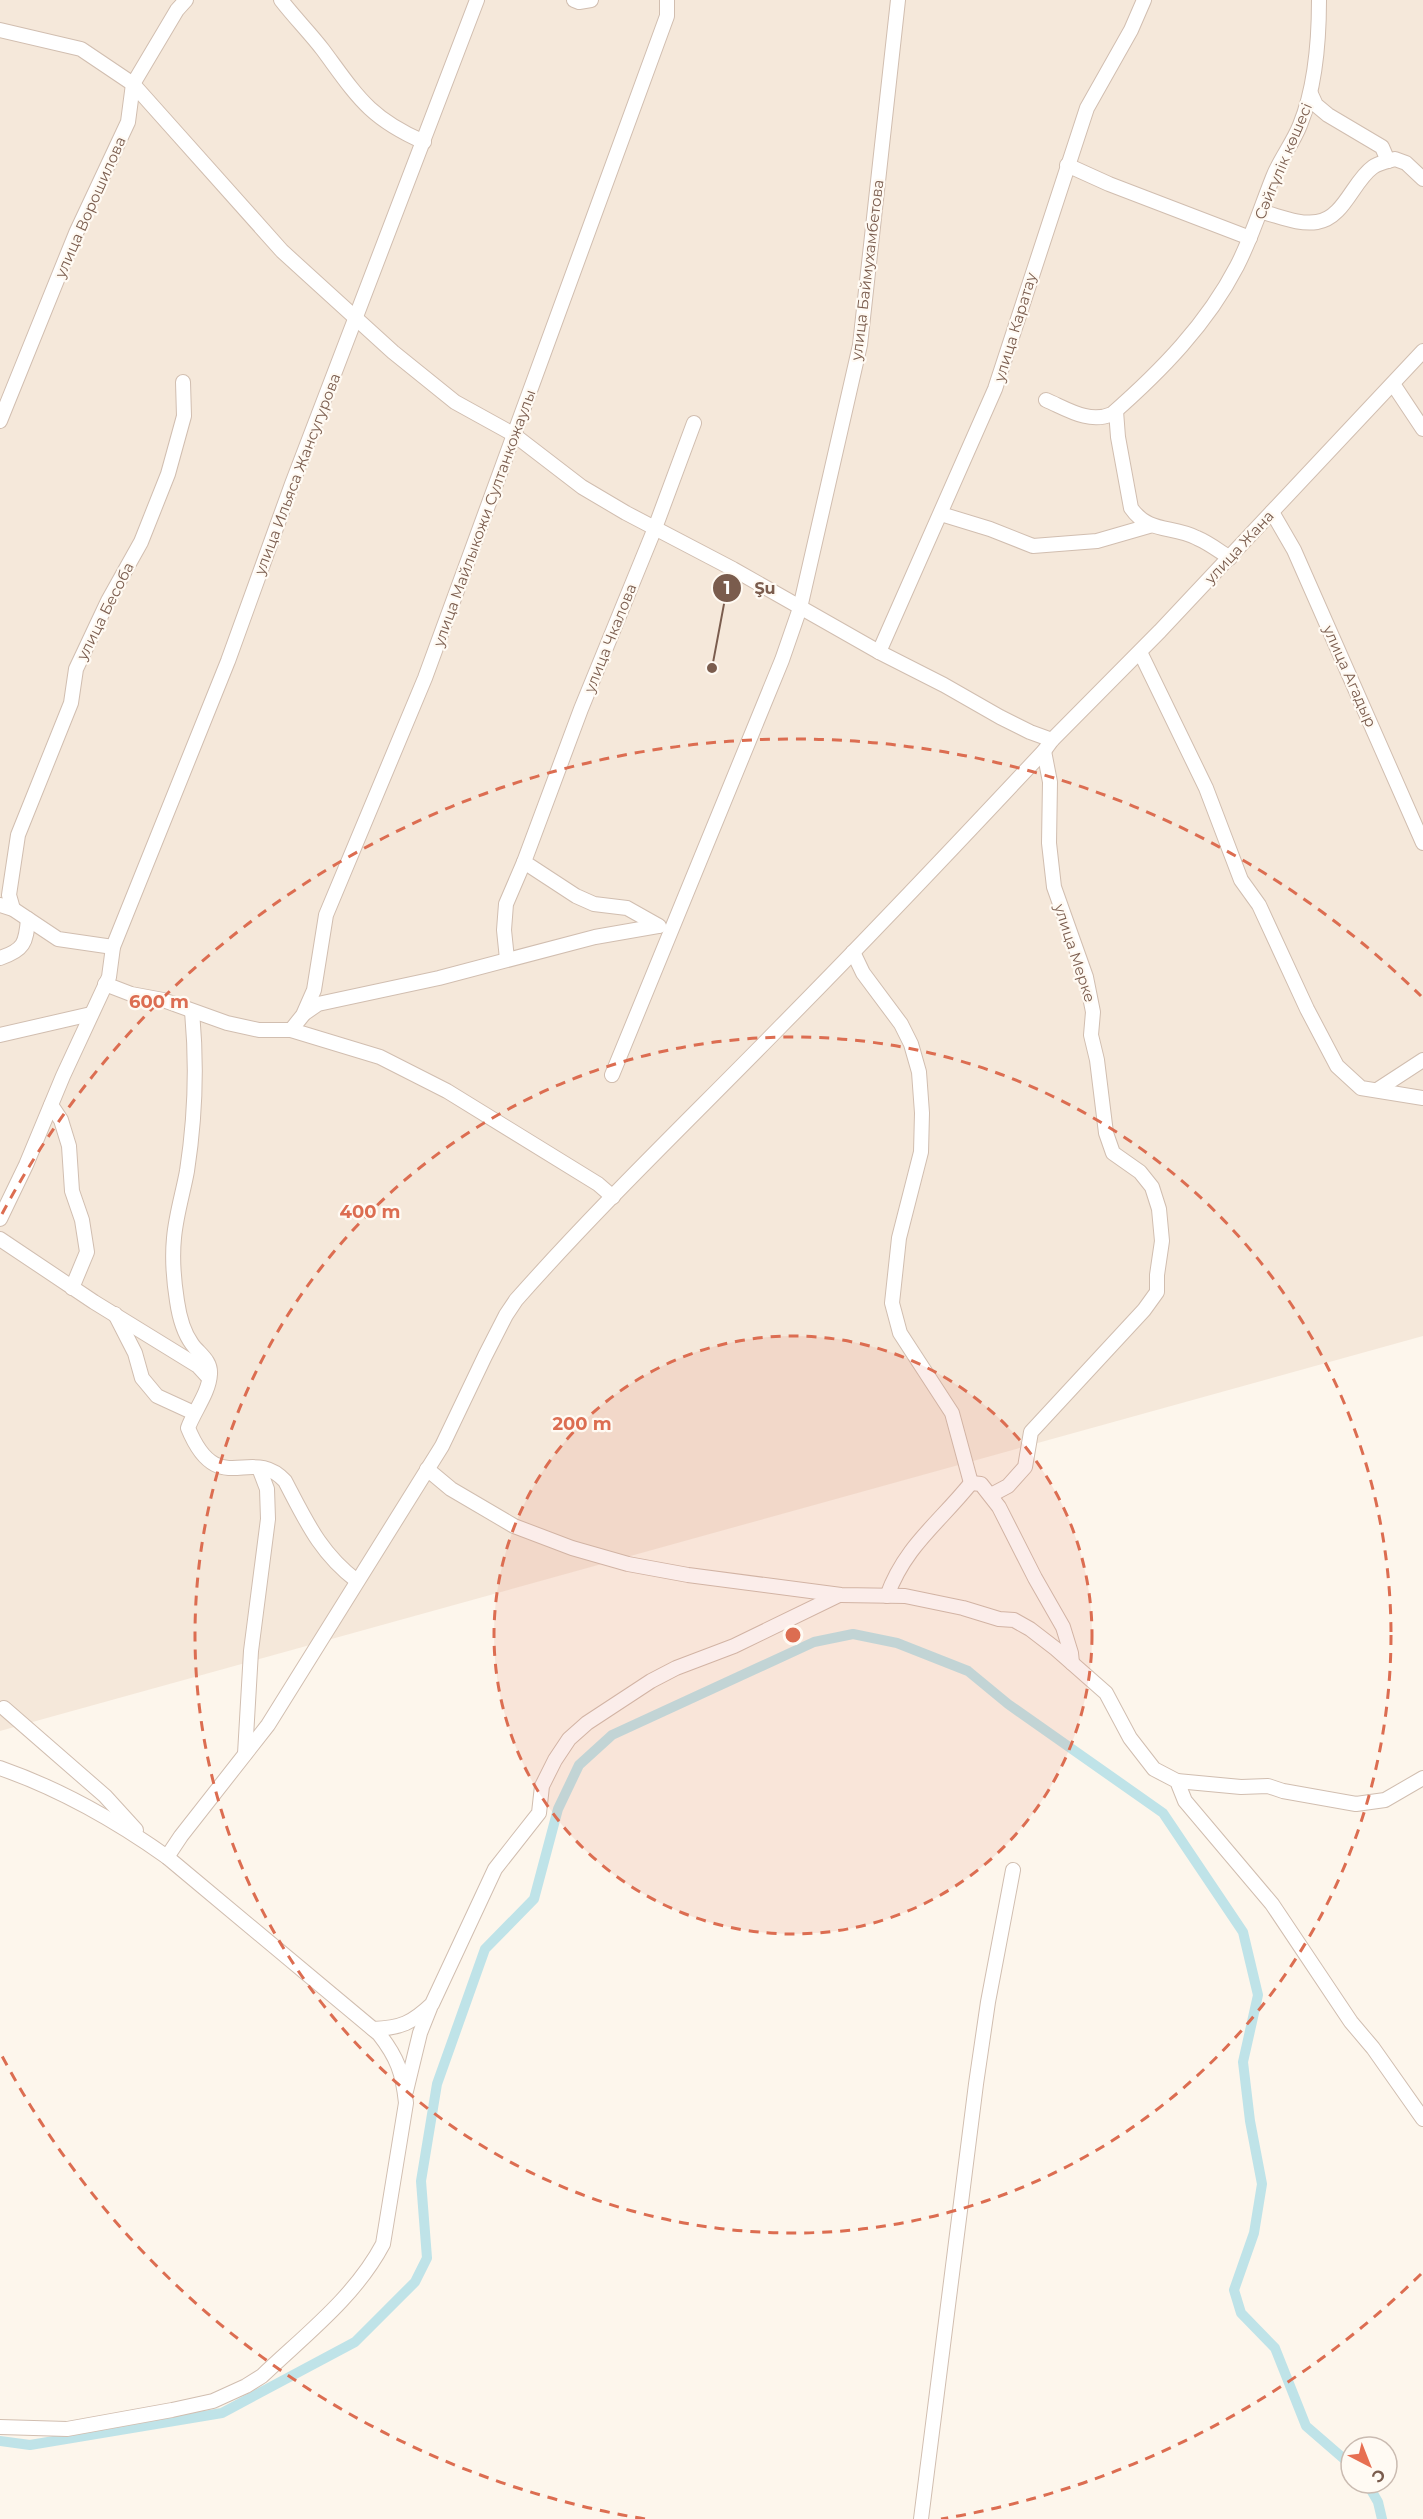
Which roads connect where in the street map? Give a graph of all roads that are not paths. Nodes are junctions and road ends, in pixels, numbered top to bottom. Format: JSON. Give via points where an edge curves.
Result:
{"nodes":[{"id":1,"x":186,"y":0,"type":"edge"},
{"id":2,"x":281,"y":0,"type":"edge"},
{"id":3,"x":477,"y":0,"type":"edge"},
{"id":4,"x":574,"y":0,"type":"edge"},
{"id":5,"x":591,"y":0,"type":"edge"},
{"id":6,"x":667,"y":0,"type":"edge"},
{"id":7,"x":898,"y":0,"type":"edge"},
{"id":8,"x":1144,"y":0,"type":"edge"},
{"id":9,"x":1319,"y":0,"type":"edge"},
{"id":10,"x":0,"y":30,"type":"edge"},
{"id":11,"x":133,"y":84,"type":"junction"},
{"id":12,"x":1311,"y":94,"type":"junction"},
{"id":13,"x":424,"y":142,"type":"junction"},
{"id":14,"x":1388,"y":161,"type":"junction"},
{"id":15,"x":1067,"y":165,"type":"junction"},
{"id":16,"x":1423,"y":179,"type":"edge"},
{"id":17,"x":1262,"y":212,"type":"junction"},
{"id":18,"x":1250,"y":238,"type":"junction"},
{"id":19,"x":356,"y":318,"type":"junction"},
{"id":20,"x":1423,"y":351,"type":"edge"},
{"id":21,"x":183,"y":382,"type":"dead end"},
{"id":22,"x":1393,"y":384,"type":"junction"},
{"id":23,"x":1046,"y":400,"type":"dead end"},
{"id":24,"x":1116,"y":411,"type":"junction"},
{"id":25,"x":0,"y":421,"type":"edge"},
{"id":26,"x":694,"y":423,"type":"dead end"},
{"id":27,"x":1423,"y":429,"type":"edge"},
{"id":28,"x":513,"y":434,"type":"junction"},
{"id":29,"x":1272,"y":512,"type":"junction"},
{"id":30,"x":941,"y":514,"type":"junction"},
{"id":31,"x":1149,"y":526,"type":"junction"},
{"id":32,"x":655,"y":528,"type":"junction"},
{"id":33,"x":1230,"y":558,"type":"junction"},
{"id":34,"x":800,"y":608,"type":"junction"},
{"id":35,"x":879,"y":652,"type":"junction"},
{"id":36,"x":1140,"y":652,"type":"junction"},
{"id":37,"x":1048,"y":746,"type":"junction"},
{"id":38,"x":1423,"y":843,"type":"edge"},
{"id":39,"x":525,"y":858,"type":"junction"},
{"id":40,"x":7,"y":907,"type":"edge"},
{"id":41,"x":28,"y":919,"type":"junction"},
{"id":42,"x":665,"y":927,"type":"junction"},
{"id":43,"x":113,"y":947,"type":"junction"},
{"id":44,"x":853,"y":952,"type":"junction"},
{"id":45,"x":0,"y":958,"type":"edge"},
{"id":46,"x":507,"y":959,"type":"junction"},
{"id":47,"x":105,"y":984,"type":"junction"},
{"id":48,"x":192,"y":1012,"type":"junction"},
{"id":49,"x":91,"y":1014,"type":"junction"},
{"id":50,"x":303,"y":1014,"type":"junction"},
{"id":51,"x":291,"y":1030,"type":"junction"},
{"id":52,"x":0,"y":1035,"type":"edge"},
{"id":53,"x":1423,"y":1060,"type":"edge"},
{"id":54,"x":612,"y":1075,"type":"dead end"},
{"id":55,"x":1377,"y":1090,"type":"junction"},
{"id":56,"x":1423,"y":1098,"type":"edge"},
{"id":57,"x":51,"y":1105,"type":"junction"},
{"id":58,"x":613,"y":1197,"type":"junction"},
{"id":59,"x":0,"y":1219,"type":"edge"},
{"id":60,"x":0,"y":1239,"type":"edge"},
{"id":61,"x":72,"y":1288,"type":"junction"},
{"id":62,"x":115,"y":1314,"type":"junction"},
{"id":63,"x":209,"y":1378,"type":"junction"},
{"id":64,"x":194,"y":1413,"type":"junction"},
{"id":65,"x":259,"y":1468,"type":"junction"},
{"id":66,"x":427,"y":1469,"type":"junction"},
{"id":67,"x":971,"y":1483,"type":"junction"},
{"id":68,"x":991,"y":1496,"type":"junction"},
{"id":69,"x":357,"y":1581,"type":"junction"},
{"id":70,"x":841,"y":1594,"type":"junction"},
{"id":71,"x":887,"y":1596,"type":"junction"},
{"id":72,"x":1072,"y":1663,"type":"junction"},
{"id":73,"x":4,"y":1708,"type":"dead end"},
{"id":74,"x":245,"y":1755,"type":"junction"},
{"id":75,"x":0,"y":1768,"type":"edge"},
{"id":76,"x":1423,"y":1778,"type":"edge"},
{"id":77,"x":1177,"y":1781,"type":"junction"},
{"id":78,"x":148,"y":1843,"type":"junction"},
{"id":79,"x":167,"y":1857,"type":"junction"},
{"id":80,"x":1013,"y":1870,"type":"dead end"},
{"id":81,"x":432,"y":2004,"type":"junction"},
{"id":82,"x":373,"y":2029,"type":"junction"},
{"id":83,"x":405,"y":2094,"type":"junction"},
{"id":84,"x":1423,"y":2119,"type":"edge"},
{"id":85,"x":0,"y":2427,"type":"edge"},
{"id":86,"x":921,"y":2519,"type":"edge"}],
"edges":[{"from":1,"to":11,"type":"street","name":"улица Ворошилова"},
{"from":2,"to":13,"type":"street","via":[[357,97],[379,118]]},
{"from":3,"to":13,"type":"street","name":"улица Ильяса Жансугурова"},
{"from":4,"to":5,"type":"street"},
{"from":6,"to":28,"type":"street","name":"улица Майлыкожи Султанкожаулы","via":[[667,16]]},
{"from":7,"to":34,"type":"street","name":"улица Баймухамбетова","via":[[860,345]]},
{"from":8,"to":15,"type":"street","name":"улица Каратау","via":[[1087,108]]},
{"from":9,"to":12,"type":"street","name":"Сәйгүлік көшесі"},
{"from":10,"to":11,"type":"street","via":[[81,49]]},
{"from":11,"to":19,"type":"street","via":[[282,251]]},
{"from":11,"to":25,"type":"street","name":"улица Ворошилова","via":[[128,122],[76,233]]},
{"from":12,"to":14,"type":"street","via":[[1316,105],[1328,115],[1382,147]]},
{"from":12,"to":17,"type":"street","name":"Сәйгүлік көшесі","via":[[1300,127],[1274,175]]},
{"from":13,"to":19,"type":"street","name":"улица Ильяса Жансугурова"},
{"from":14,"to":16,"type":"street","via":[[1406,163]]},
{"from":14,"to":17,"type":"street","via":[[1372,167],[1328,218],[1300,222]]},
{"from":15,"to":18,"type":"street"},
{"from":15,"to":30,"type":"street","name":"улица Каратау","via":[[995,389]]},
{"from":17,"to":18,"type":"street","name":"Сәйгүлік көшесі"},
{"from":18,"to":24,"type":"street","name":"Сәйгүлік көшесі","via":[[1237,267],[1189,340]]},
{"from":19,"to":28,"type":"street","via":[[455,402]]},
{"from":19,"to":43,"type":"street","name":"улица Ильяса Жансугурова","via":[[228,661]]},
{"from":20,"to":22,"type":"street","name":"улица Жана"},
{"from":21,"to":40,"type":"street","name":"улица Бесоба","via":[[184,416],[168,474],[141,542],[76,669],[71,703],[18,835]]},
{"from":22,"to":27,"type":"street"},
{"from":22,"to":29,"type":"street","name":"улица Жана"},
{"from":23,"to":24,"type":"street","via":[[1088,418],[1101,419]]},
{"from":24,"to":31,"type":"street","via":[[1131,508]]},
{"from":26,"to":32,"type":"street","name":"улица Чкалова"},
{"from":28,"to":32,"type":"street","via":[[582,487]]},
{"from":28,"to":50,"type":"street","name":"улица Майлыкожи Султанкожаулы","via":[[425,678],[326,915],[314,990]]},
{"from":29,"to":33,"type":"street","name":"улица Жана"},
{"from":29,"to":38,"type":"street","name":"улица Агадыр","via":[[1294,550]]},
{"from":30,"to":31,"type":"street","via":[[1033,546],[1097,541]]},
{"from":30,"to":35,"type":"street","name":"улица Каратау"},
{"from":31,"to":33,"type":"street","via":[[1197,537]]},
{"from":32,"to":34,"type":"street"},
{"from":32,"to":39,"type":"street","name":"улица Чкалова"},
{"from":33,"to":36,"type":"street","name":"улица Жана"},
{"from":34,"to":35,"type":"street"},
{"from":34,"to":42,"type":"street","name":"улица Баймухамбетова","via":[[782,660]]},
{"from":35,"to":37,"type":"street","via":[[1030,732]]},
{"from":36,"to":37,"type":"street","name":"улица Жана"},
{"from":36,"to":55,"type":"street","via":[[1206,788],[1241,880],[1259,905],[1337,1066],[1361,1088]]},
{"from":37,"to":44,"type":"street","name":"улица Жана"},
{"from":37,"to":68,"type":"street","name":"улица Мерке","via":[[1049,843],[1054,887],[1086,977],[1106,1133],[1113,1153],[1140,1172],[1152,1187],[1162,1241],[1157,1292],[1137,1319],[1031,1432],[1025,1467],[1008,1486]]},
{"from":39,"to":42,"type":"street","via":[[576,896],[594,904],[627,908]]},
{"from":39,"to":46,"type":"street","name":"улица Чкалова","via":[[506,904]]},
{"from":40,"to":41,"type":"street"},
{"from":41,"to":43,"type":"street","via":[[58,939]]},
{"from":41,"to":45,"type":"street","via":[[25,942],[18,951]]},
{"from":42,"to":46,"type":"street","via":[[644,927]]},
{"from":42,"to":54,"type":"street","name":"улица Баймухамбетова"},
{"from":43,"to":47,"type":"street","name":"улица Ильяса Жансугурова"},
{"from":44,"to":58,"type":"street","name":"улица Жана"},
{"from":44,"to":67,"type":"street","via":[[863,973],[901,1024],[919,1072],[921,1152],[899,1238],[892,1303],[900,1333],[952,1413]]},
{"from":46,"to":50,"type":"street","via":[[318,1004]]},
{"from":47,"to":48,"type":"street"},
{"from":47,"to":49,"type":"street","name":"улица Ильяса Жансугурова"},
{"from":48,"to":51,"type":"street","via":[[260,1030]]},
{"from":48,"to":63,"type":"street","via":[[192,1131],[174,1239],[174,1262],[183,1325],[191,1343],[208,1363]]},
{"from":49,"to":52,"type":"street"},
{"from":49,"to":57,"type":"street","name":"улица Ильяса Жансугурова"},
{"from":50,"to":51,"type":"street","name":"улица Майлыкожи Султанкожаулы"},
{"from":51,"to":58,"type":"street","via":[[380,1057],[447,1091]]},
{"from":53,"to":55,"type":"street"},
{"from":55,"to":56,"type":"street"},
{"from":57,"to":59,"type":"street","name":"улица Ильяса Жансугурова"},
{"from":57,"to":61,"type":"street","via":[[61,1120],[69,1146],[72,1191],[87,1252]]},
{"from":58,"to":66,"type":"street","name":"улица Жана","via":[[532,1282],[506,1316]]},
{"from":60,"to":61,"type":"street"},
{"from":61,"to":62,"type":"street"},
{"from":62,"to":63,"type":"street","via":[[198,1366]]},
{"from":62,"to":64,"type":"street","via":[[135,1353],[142,1378],[157,1396]]},
{"from":63,"to":64,"type":"street"},
{"from":64,"to":65,"type":"street","via":[[188,1428],[205,1458],[220,1468]]},
{"from":65,"to":69,"type":"street","via":[[279,1474],[312,1534],[329,1557]]},
{"from":65,"to":74,"type":"street","via":[[267,1489],[268,1519],[251,1651]]},
{"from":66,"to":69,"type":"street","name":"улица Жана"},
{"from":66,"to":70,"type":"street","via":[[451,1489],[514,1526],[572,1548],[688,1575]]},
{"from":67,"to":68,"type":"street","via":[[981,1484]]},
{"from":67,"to":71,"type":"street","via":[[912,1548]]},
{"from":68,"to":72,"type":"street","via":[[1063,1627]]},
{"from":69,"to":74,"type":"street","name":"улица Жана","via":[[268,1725]]},
{"from":70,"to":71,"type":"street"},
{"from":70,"to":81,"type":"street","via":[[651,1681],[569,1739],[542,1786],[539,1813],[495,1869]]},
{"from":71,"to":72,"type":"street","via":[[905,1596],[1014,1620]]},
{"from":72,"to":77,"type":"street","via":[[1106,1693],[1130,1738],[1154,1769]]},
{"from":73,"to":78,"type":"street","via":[[105,1796]]},
{"from":74,"to":79,"type":"street","name":"улица Жана"},
{"from":75,"to":78,"type":"street","via":[[67,1796]]},
{"from":76,"to":77,"type":"street","via":[[1385,1800],[1356,1804],[1268,1786]]},
{"from":77,"to":84,"type":"street","via":[[1185,1801],[1272,1904],[1351,2022]]},
{"from":78,"to":79,"type":"street"},
{"from":79,"to":82,"type":"street"},
{"from":80,"to":86,"type":"street","via":[[979,2061]]},
{"from":81,"to":82,"type":"street","via":[[398,2028]]},
{"from":81,"to":83,"type":"street","via":[[420,2033]]},
{"from":82,"to":83,"type":"street","via":[[397,2058]]},
{"from":83,"to":85,"type":"street","via":[[383,2244],[354,2287],[262,2376],[213,2401],[172,2410],[67,2429]]}]}
